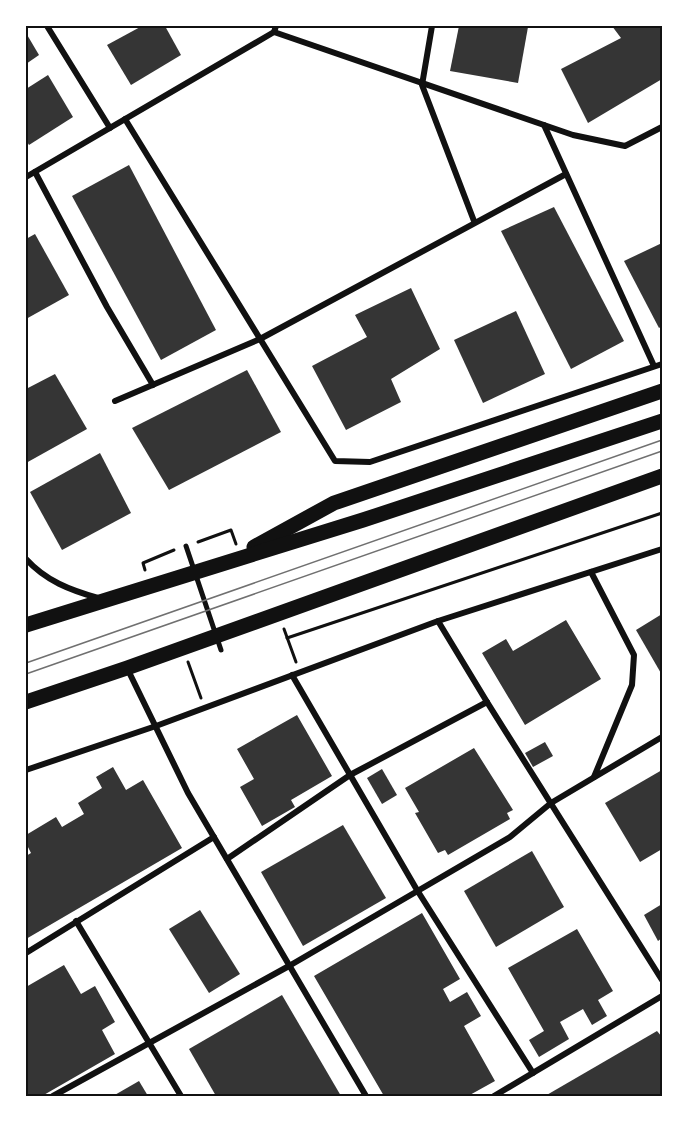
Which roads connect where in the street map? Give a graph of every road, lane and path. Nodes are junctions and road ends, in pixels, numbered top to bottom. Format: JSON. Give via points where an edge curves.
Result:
{"nodes":[{"id":1,"x":47,"y":26,"type":"edge"},
{"id":2,"x":432,"y":26,"type":"edge"},
{"id":3,"x":275,"y":28,"type":"edge"},
{"id":4,"x":422,"y":85,"type":"junction"},
{"id":5,"x":125,"y":119,"type":"junction"},
{"id":6,"x":544,"y":125,"type":"junction"},
{"id":7,"x":663,"y":127,"type":"edge"},
{"id":8,"x":110,"y":128,"type":"junction"},
{"id":9,"x":35,"y":172,"type":"junction"},
{"id":10,"x":566,"y":174,"type":"junction"},
{"id":11,"x":26,"y":177,"type":"edge"},
{"id":12,"x":474,"y":221,"type":"junction"},
{"id":13,"x":260,"y":339,"type":"junction"},
{"id":14,"x":663,"y":364,"type":"edge"},
{"id":15,"x":654,"y":366,"type":"junction"},
{"id":16,"x":153,"y":385,"type":"junction"},
{"id":17,"x":663,"y":391,"type":"edge"},
{"id":18,"x":115,"y":401,"type":"dead end"},
{"id":19,"x":663,"y":421,"type":"edge"},
{"id":20,"x":663,"y":476,"type":"edge"},
{"id":21,"x":663,"y":513,"type":"edge"},
{"id":22,"x":186,"y":546,"type":"dead end"},
{"id":23,"x":663,"y":549,"type":"edge"},
{"id":24,"x":26,"y":559,"type":"edge"},
{"id":25,"x":226,"y":562,"type":"junction"},
{"id":26,"x":591,"y":572,"type":"junction"},
{"id":27,"x":104,"y":600,"type":"junction"},
{"id":28,"x":438,"y":621,"type":"junction"},
{"id":29,"x":26,"y":625,"type":"edge"},
{"id":30,"x":284,"y":629,"type":"dead end"},
{"id":31,"x":287,"y":638,"type":"junction"},
{"id":32,"x":221,"y":650,"type":"dead end"},
{"id":33,"x":188,"y":661,"type":"dead end"},
{"id":34,"x":127,"y":668,"type":"junction"},
{"id":35,"x":299,"y":673,"type":"junction"},
{"id":36,"x":292,"y":675,"type":"junction"},
{"id":37,"x":26,"y":702,"type":"edge"},
{"id":38,"x":486,"y":702,"type":"junction"},
{"id":39,"x":205,"y":708,"type":"junction"},
{"id":40,"x":156,"y":726,"type":"junction"},
{"id":41,"x":663,"y":737,"type":"edge"},
{"id":42,"x":26,"y":770,"type":"edge"},
{"id":43,"x":350,"y":776,"type":"junction"},
{"id":44,"x":594,"y":777,"type":"junction"},
{"id":45,"x":550,"y":803,"type":"junction"},
{"id":46,"x":214,"y":837,"type":"junction"},
{"id":47,"x":227,"y":859,"type":"junction"},
{"id":48,"x":417,"y":890,"type":"junction"},
{"id":49,"x":76,"y":921,"type":"junction"},
{"id":50,"x":26,"y":953,"type":"edge"},
{"id":51,"x":289,"y":966,"type":"junction"},
{"id":52,"x":663,"y":980,"type":"edge"},
{"id":53,"x":663,"y":996,"type":"edge"},
{"id":54,"x":150,"y":1043,"type":"junction"},
{"id":55,"x":533,"y":1073,"type":"junction"},
{"id":56,"x":52,"y":1096,"type":"edge"},
{"id":57,"x":181,"y":1096,"type":"edge"},
{"id":58,"x":366,"y":1096,"type":"edge"},
{"id":59,"x":494,"y":1096,"type":"edge"}],
"edges":[{"from":1,"to":8,"type":"street"},
{"from":2,"to":4,"type":"street"},
{"from":3,"to":4,"type":"street"},
{"from":3,"to":5,"type":"street"},
{"from":4,"to":6,"type":"street"},
{"from":4,"to":12,"type":"street"},
{"from":5,"to":8,"type":"street"},
{"from":5,"to":13,"type":"street"},
{"from":6,"to":7,"type":"street","via":[[625,146]]},
{"from":6,"to":10,"type":"street"},
{"from":8,"to":9,"type":"street"},
{"from":9,"to":11,"type":"street"},
{"from":9,"to":16,"type":"street"},
{"from":10,"to":12,"type":"street"},
{"from":10,"to":15,"type":"street"},
{"from":12,"to":13,"type":"street"},
{"from":13,"to":15,"type":"street","via":[[335,461],[370,462]]},
{"from":13,"to":16,"type":"street"},
{"from":14,"to":15,"type":"street"},
{"from":16,"to":18,"type":"street"},
{"from":17,"to":25,"type":"main road","via":[[334,502]]},
{"from":19,"to":25,"type":"main road"},
{"from":20,"to":34,"type":"main road"},
{"from":21,"to":31,"type":"path"},
{"from":22,"to":32,"type":"street"},
{"from":23,"to":26,"type":"street"},
{"from":24,"to":27,"type":"street","via":[[37,572],[66,589]]},
{"from":25,"to":27,"type":"main road"},
{"from":26,"to":28,"type":"street"},
{"from":26,"to":44,"type":"street","via":[[634,655],[632,685]]},
{"from":27,"to":29,"type":"main road"},
{"from":28,"to":35,"type":"street"},
{"from":28,"to":38,"type":"street"},
{"from":30,"to":31,"type":"path"},
{"from":31,"to":35,"type":"path"},
{"from":33,"to":39,"type":"path"},
{"from":34,"to":37,"type":"main road"},
{"from":34,"to":40,"type":"street"},
{"from":35,"to":36,"type":"street"},
{"from":36,"to":39,"type":"street"},
{"from":36,"to":43,"type":"street"},
{"from":38,"to":43,"type":"street"},
{"from":38,"to":45,"type":"street"},
{"from":39,"to":40,"type":"street"},
{"from":40,"to":42,"type":"street"},
{"from":40,"to":46,"type":"street"},
{"from":41,"to":44,"type":"street"},
{"from":43,"to":47,"type":"street"},
{"from":43,"to":48,"type":"street"},
{"from":44,"to":45,"type":"street"},
{"from":45,"to":48,"type":"street","via":[[510,837]]},
{"from":45,"to":52,"type":"street"},
{"from":46,"to":47,"type":"street"},
{"from":46,"to":49,"type":"street"},
{"from":47,"to":51,"type":"street"},
{"from":48,"to":51,"type":"street"},
{"from":48,"to":55,"type":"street"},
{"from":49,"to":50,"type":"street"},
{"from":49,"to":54,"type":"street"},
{"from":51,"to":54,"type":"street"},
{"from":51,"to":58,"type":"street"},
{"from":53,"to":55,"type":"street"},
{"from":54,"to":56,"type":"street"},
{"from":54,"to":57,"type":"street"},
{"from":55,"to":59,"type":"street"}]}
